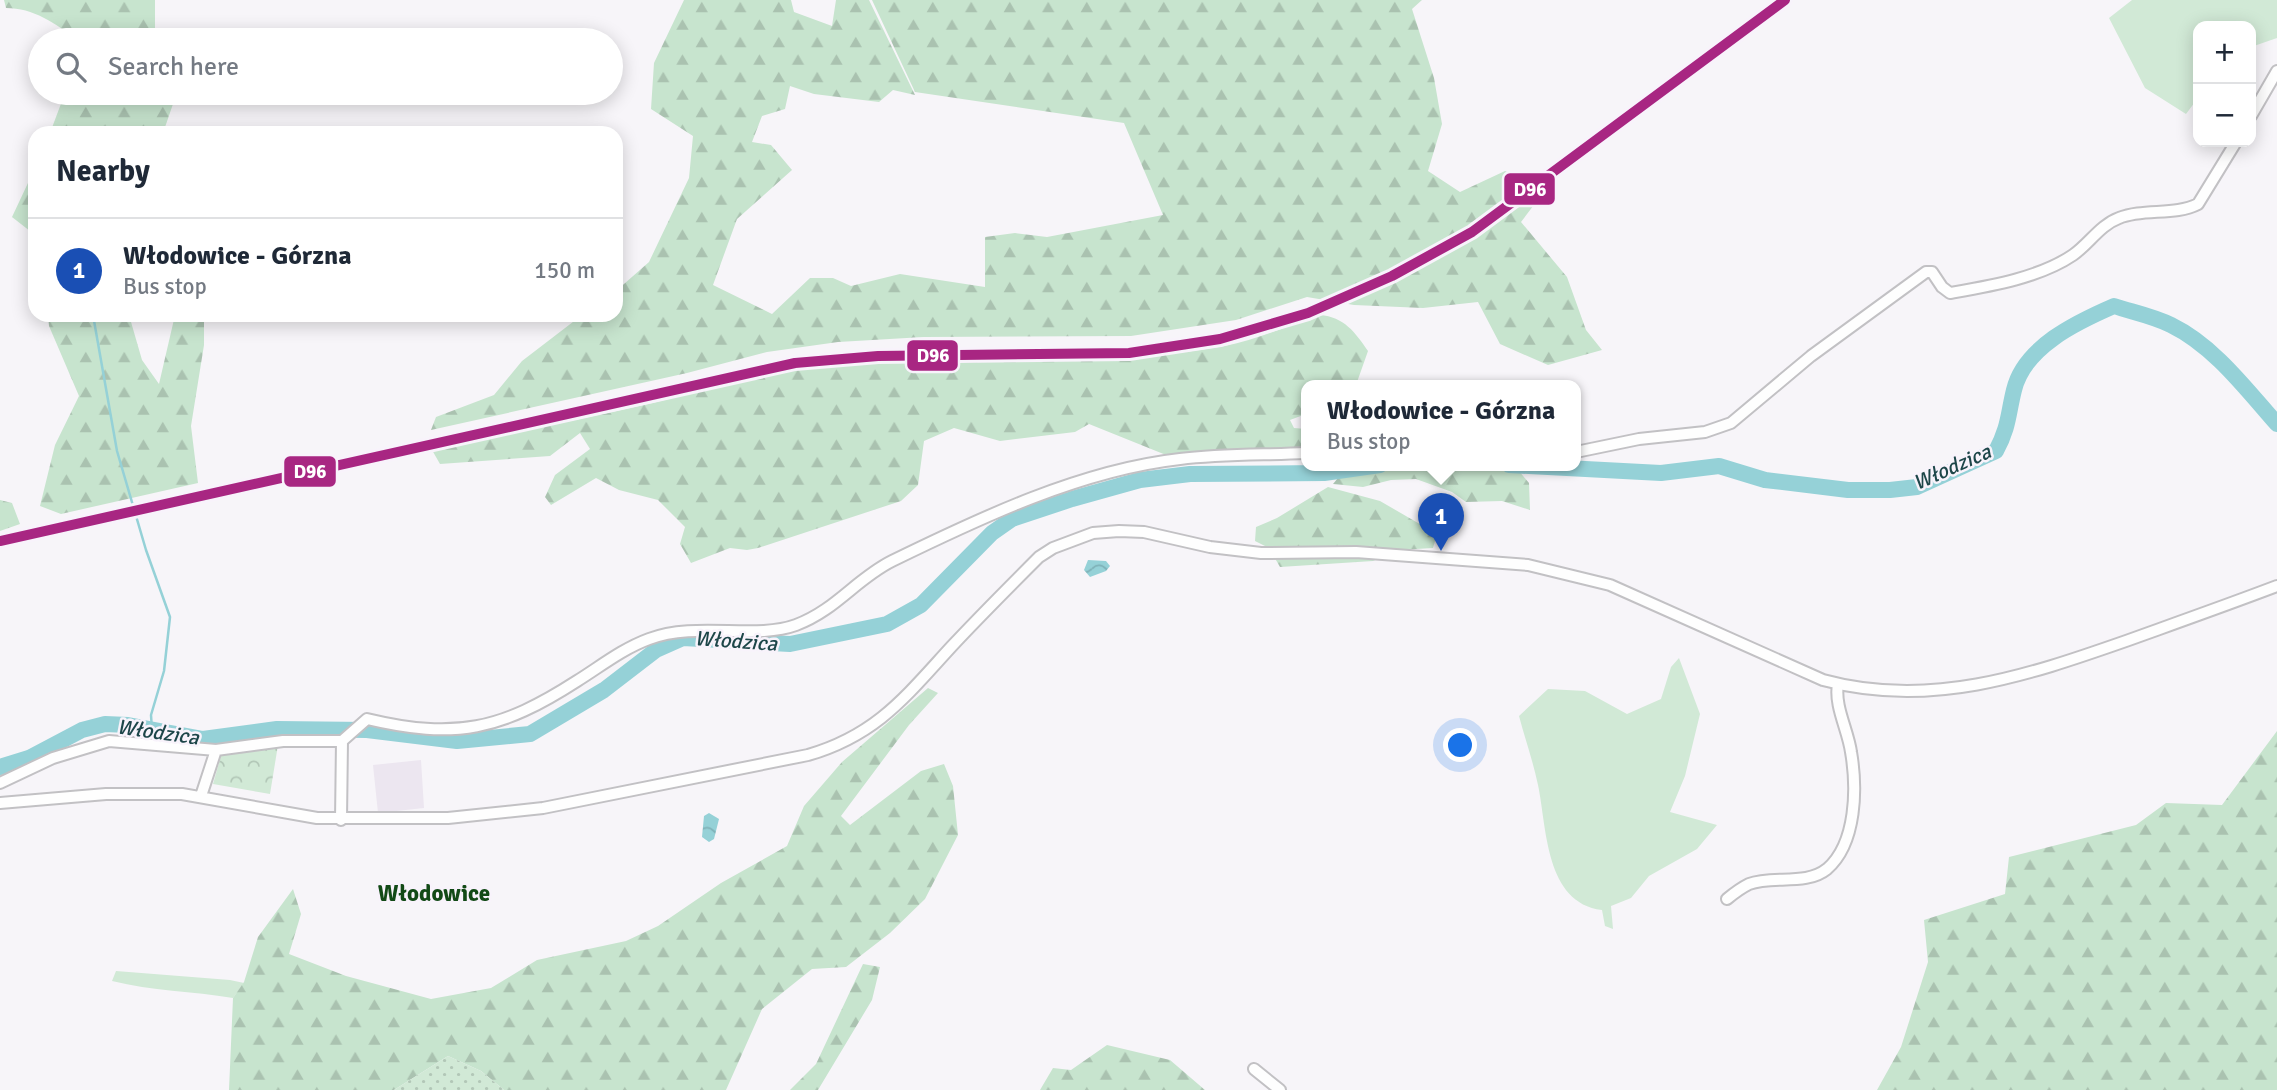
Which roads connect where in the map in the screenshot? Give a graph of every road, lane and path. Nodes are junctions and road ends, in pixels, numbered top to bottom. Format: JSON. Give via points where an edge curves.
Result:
{"nodes":[{"id":1,"x":2277,"y":71,"type":"edge"},
{"id":2,"x":2256,"y":107,"type":"edge"},
{"id":3,"x":2233,"y":147,"type":"edge"},
{"id":4,"x":1581,"y":451,"type":"edge"},
{"id":5,"x":1301,"y":453,"type":"edge"},
{"id":6,"x":2277,"y":586,"type":"edge"},
{"id":7,"x":1838,"y":684,"type":"junction"},
{"id":8,"x":344,"y":738,"type":"junction"},
{"id":9,"x":216,"y":750,"type":"junction"},
{"id":10,"x":0,"y":783,"type":"edge"},
{"id":11,"x":201,"y":796,"type":"junction"},
{"id":12,"x":0,"y":803,"type":"edge"},
{"id":13,"x":341,"y":820,"type":"junction"},
{"id":14,"x":1727,"y":899,"type":"dead end"},
{"id":15,"x":1254,"y":1069,"type":"dead end"},
{"id":16,"x":1280,"y":1090,"type":"edge"}],
"edges":[{"from":1,"to":2,"type":"street"},
{"from":3,"to":4,"type":"street","via":[[2198,204],[2119,218],[2074,255],[2042,270],[1950,293],[1932,271],[1926,272],[1811,355],[1731,423],[1705,432]]},
{"from":5,"to":8,"type":"street","via":[[1179,459],[1101,476],[961,527],[887,564],[830,609],[793,626],[656,636],[615,654],[529,709],[486,727],[413,729],[367,719]]},
{"from":6,"to":7,"type":"street","via":[[1997,683],[1905,690]]},
{"from":7,"to":13,"type":"street","via":[[1796,670],[1609,585],[1550,568],[1356,552],[1261,553],[1144,532],[1093,533],[1039,557],[891,712],[860,735],[827,750],[493,815]]},
{"from":7,"to":14,"type":"street","via":[[1836,695],[1852,752],[1854,798],[1848,831],[1837,856],[1828,869],[1817,874],[1749,884]]},
{"from":8,"to":9,"type":"street"},
{"from":8,"to":13,"type":"street"},
{"from":9,"to":10,"type":"street","via":[[109,741],[52,758]]},
{"from":9,"to":11,"type":"street"},
{"from":11,"to":12,"type":"street","via":[[106,794]]},
{"from":11,"to":13,"type":"street"},
{"from":15,"to":16,"type":"street"}]}
